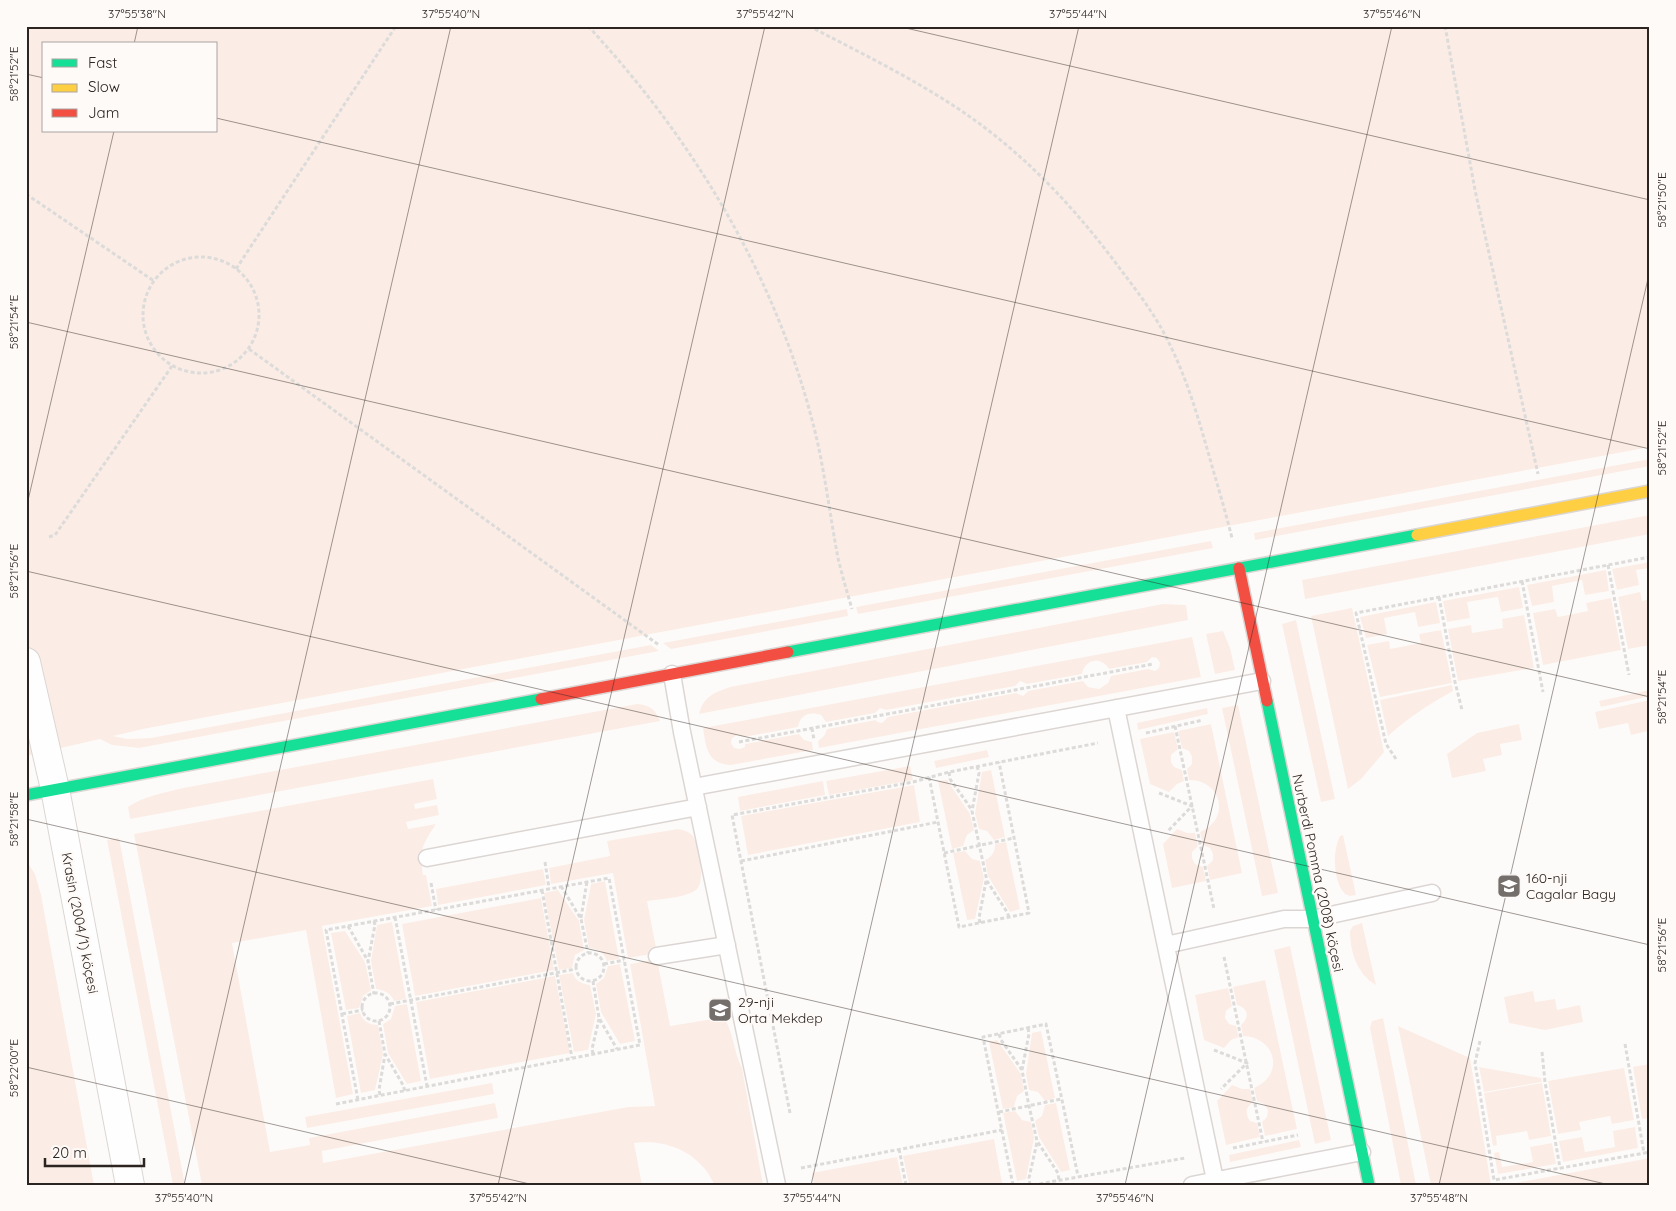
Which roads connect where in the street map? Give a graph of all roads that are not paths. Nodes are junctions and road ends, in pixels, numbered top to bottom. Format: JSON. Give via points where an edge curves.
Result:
{"nodes":[{"id":1,"x":1650,"y":491,"type":"edge"},
{"id":2,"x":1239,"y":568,"type":"junction"},
{"id":3,"x":26,"y":662,"type":"edge"},
{"id":4,"x":672,"y":674,"type":"junction"},
{"id":5,"x":1262,"y":681,"type":"junction"},
{"id":6,"x":1116,"y":708,"type":"junction"},
{"id":7,"x":694,"y":787,"type":"junction"},
{"id":8,"x":55,"y":789,"type":"junction"},
{"id":9,"x":26,"y":795,"type":"edge"},
{"id":10,"x":698,"y":807,"type":"junction"},
{"id":11,"x":427,"y":858,"type":"dead end"},
{"id":12,"x":1432,"y":893,"type":"dead end"},
{"id":13,"x":1312,"y":919,"type":"junction"},
{"id":14,"x":727,"y":944,"type":"junction"},
{"id":15,"x":1166,"y":945,"type":"junction"},
{"id":16,"x":657,"y":956,"type":"dead end"},
{"id":17,"x":1362,"y":1152,"type":"junction"},
{"id":18,"x":1216,"y":1180,"type":"junction"},
{"id":19,"x":130,"y":1185,"type":"edge"},
{"id":20,"x":777,"y":1185,"type":"edge"},
{"id":21,"x":1192,"y":1185,"type":"edge"},
{"id":22,"x":1369,"y":1185,"type":"edge"}],
"edges":[{"from":1,"to":2,"type":"street"},
{"from":2,"to":4,"type":"street"},
{"from":2,"to":5,"type":"street","name":"Nurberdi Pomma (2008) köçesi"},
{"from":3,"to":8,"type":"street","name":"Krasin (2004/1) köçesi"},
{"from":4,"to":7,"type":"lane"},
{"from":4,"to":8,"type":"street"},
{"from":5,"to":6,"type":"lane"},
{"from":5,"to":13,"type":"street","name":"Nurberdi Pomma (2008) köçesi"},
{"from":6,"to":7,"type":"lane"},
{"from":6,"to":15,"type":"lane"},
{"from":7,"to":10,"type":"lane"},
{"from":8,"to":9,"type":"street"},
{"from":8,"to":19,"type":"street","name":"Krasin (2004/1) köçesi"},
{"from":10,"to":11,"type":"lane"},
{"from":10,"to":14,"type":"lane"},
{"from":12,"to":13,"type":"lane"},
{"from":13,"to":15,"type":"lane","via":[[1284,919]]},
{"from":13,"to":17,"type":"street","name":"Nurberdi Pomma (2008) köçesi"},
{"from":14,"to":16,"type":"lane"},
{"from":14,"to":20,"type":"lane"},
{"from":15,"to":18,"type":"lane"},
{"from":17,"to":18,"type":"lane"},
{"from":17,"to":22,"type":"street","name":"Nurberdi Pomma (2008) köçesi"},
{"from":18,"to":21,"type":"lane"}]}
